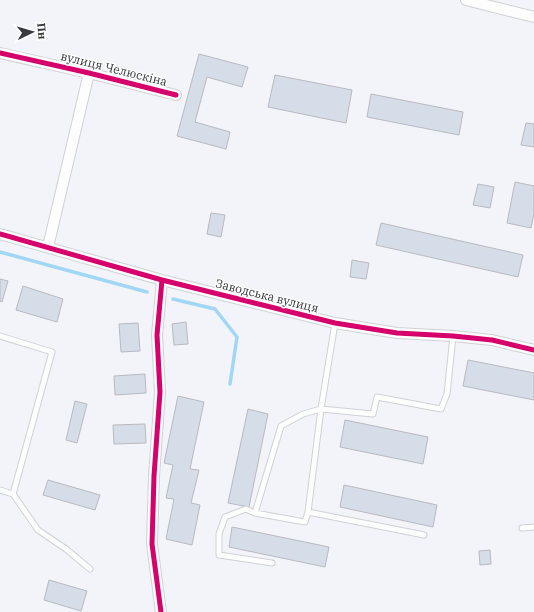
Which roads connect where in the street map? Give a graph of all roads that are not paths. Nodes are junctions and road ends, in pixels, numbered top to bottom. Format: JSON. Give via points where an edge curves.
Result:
{"nodes":[{"id":1,"x":466,"y":0,"type":"edge"},
{"id":2,"x":534,"y":17,"type":"edge"},
{"id":3,"x":0,"y":53,"type":"edge"},
{"id":4,"x":89,"y":73,"type":"junction"},
{"id":5,"x":176,"y":95,"type":"dead end"},
{"id":6,"x":0,"y":234,"type":"edge"},
{"id":7,"x":48,"y":247,"type":"junction"},
{"id":8,"x":162,"y":280,"type":"junction"},
{"id":9,"x":335,"y":323,"type":"junction"},
{"id":10,"x":0,"y":336,"type":"edge"},
{"id":11,"x":453,"y":336,"type":"junction"},
{"id":12,"x":534,"y":350,"type":"edge"},
{"id":13,"x":321,"y":409,"type":"junction"},
{"id":14,"x":0,"y":490,"type":"edge"},
{"id":15,"x":13,"y":494,"type":"junction"},
{"id":16,"x":308,"y":512,"type":"junction"},
{"id":17,"x":255,"y":513,"type":"junction"},
{"id":18,"x":534,"y":527,"type":"edge"},
{"id":19,"x":522,"y":528,"type":"dead end"},
{"id":20,"x":424,"y":535,"type":"dead end"},
{"id":21,"x":272,"y":563,"type":"dead end"},
{"id":22,"x":90,"y":569,"type":"dead end"},
{"id":23,"x":161,"y":612,"type":"edge"}],
"edges":[{"from":1,"to":2,"type":"street"},
{"from":3,"to":4,"type":"street","name":"вулиця Челюскіна"},
{"from":4,"to":5,"type":"street","name":"вулиця Челюскіна"},
{"from":4,"to":7,"type":"street"},
{"from":6,"to":7,"type":"street","name":"Заводська вулиця"},
{"from":7,"to":8,"type":"street","name":"Заводська вулиця"},
{"from":8,"to":9,"type":"street","name":"Заводська вулиця"},
{"from":8,"to":23,"type":"street","via":[[157,335],[160,392],[152,544]]},
{"from":9,"to":11,"type":"street","name":"Заводська вулиця","via":[[397,333]]},
{"from":9,"to":13,"type":"lane"},
{"from":10,"to":15,"type":"lane","via":[[52,352]]},
{"from":11,"to":12,"type":"street","name":"Заводська вулиця","via":[[492,340]]},
{"from":11,"to":13,"type":"lane","via":[[447,394],[441,409],[377,397],[373,414]]},
{"from":13,"to":16,"type":"lane"},
{"from":13,"to":17,"type":"lane","via":[[303,414],[281,426]]},
{"from":14,"to":15,"type":"lane"},
{"from":15,"to":22,"type":"lane","via":[[38,530]]},
{"from":16,"to":17,"type":"lane","via":[[305,522]]},
{"from":16,"to":20,"type":"lane"},
{"from":17,"to":21,"type":"lane","via":[[246,509],[225,517],[219,534],[219,556]]},
{"from":18,"to":19,"type":"lane"}]}
